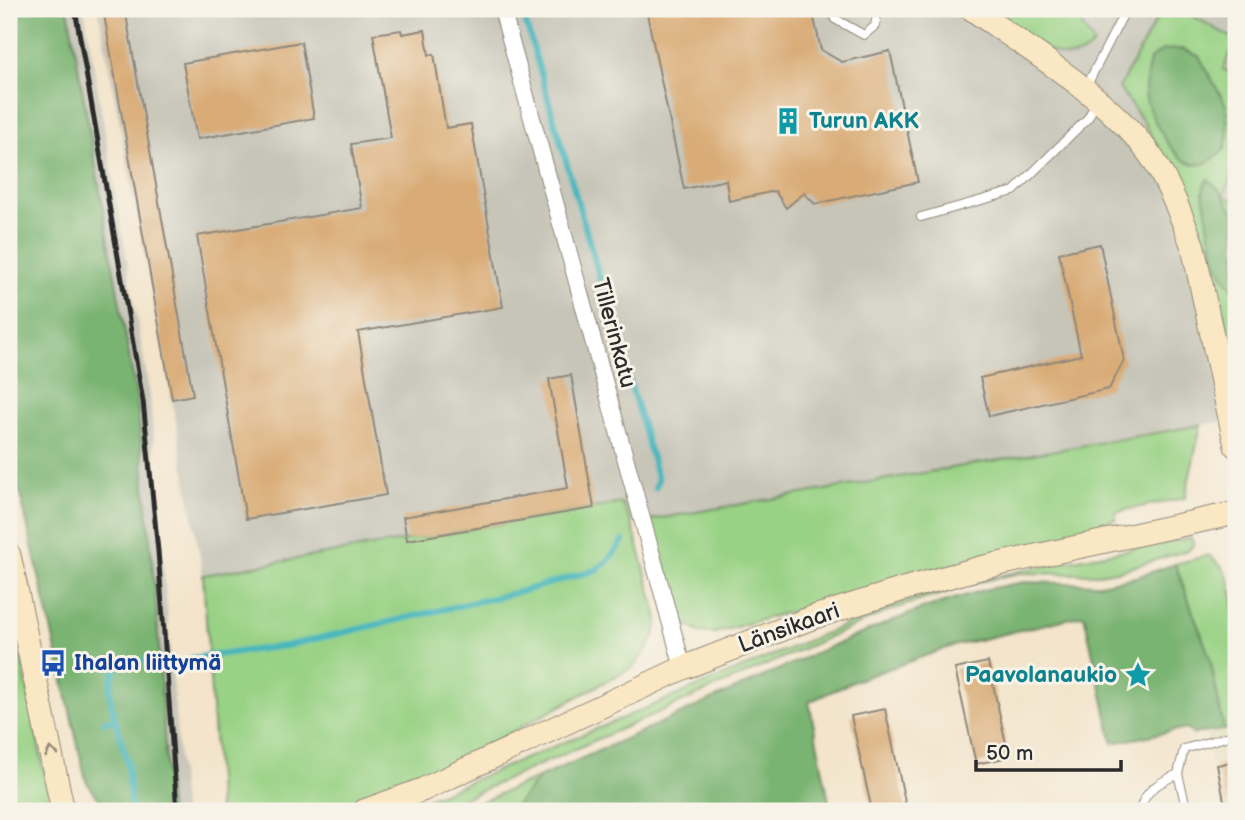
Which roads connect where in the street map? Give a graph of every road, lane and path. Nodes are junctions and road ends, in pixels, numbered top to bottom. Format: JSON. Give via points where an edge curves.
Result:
{"nodes":[{"id":1,"x":502,"y":9,"type":"edge"},
{"id":2,"x":832,"y":9,"type":"edge"},
{"id":3,"x":878,"y":9,"type":"edge"},
{"id":4,"x":972,"y":9,"type":"edge"},
{"id":5,"x":1123,"y":10,"type":"edge"},
{"id":6,"x":1091,"y":95,"type":"junction"},
{"id":7,"x":921,"y":217,"type":"dead end"},
{"id":8,"x":1236,"y":446,"type":"edge"},
{"id":9,"x":1236,"y":513,"type":"edge"},
{"id":10,"x":9,"y":555,"type":"edge"},
{"id":11,"x":683,"y":668,"type":"junction"},
{"id":12,"x":1236,"y":734,"type":"edge"},
{"id":13,"x":1178,"y":774,"type":"junction"},
{"id":14,"x":63,"y":811,"type":"edge"},
{"id":15,"x":364,"y":811,"type":"edge"},
{"id":16,"x":1140,"y":811,"type":"edge"},
{"id":17,"x":1186,"y":811,"type":"edge"}],
"edges":[{"from":1,"to":11,"type":"street","name":"Tillerinkatu"},
{"from":2,"to":3,"type":"lane","via":[[835,19],[864,35],[875,26]]},
{"from":4,"to":6,"type":"street"},
{"from":5,"to":6,"type":"lane"},
{"from":6,"to":7,"type":"lane","via":[[1088,118],[1014,191]]},
{"from":6,"to":8,"type":"street","via":[[1152,159],[1182,216],[1193,247]]},
{"from":9,"to":11,"type":"street","name":"Länsikaari","via":[[1070,547],[907,588],[814,617]]},
{"from":14,"to":10,"type":"street","one_way":true},
{"from":11,"to":15,"type":"street","name":"Länsikaari","via":[[422,790]]},
{"from":12,"to":13,"type":"lane","via":[[1184,749]]},
{"from":13,"to":16,"type":"lane","via":[[1158,783]]},
{"from":13,"to":17,"type":"lane"}]}
